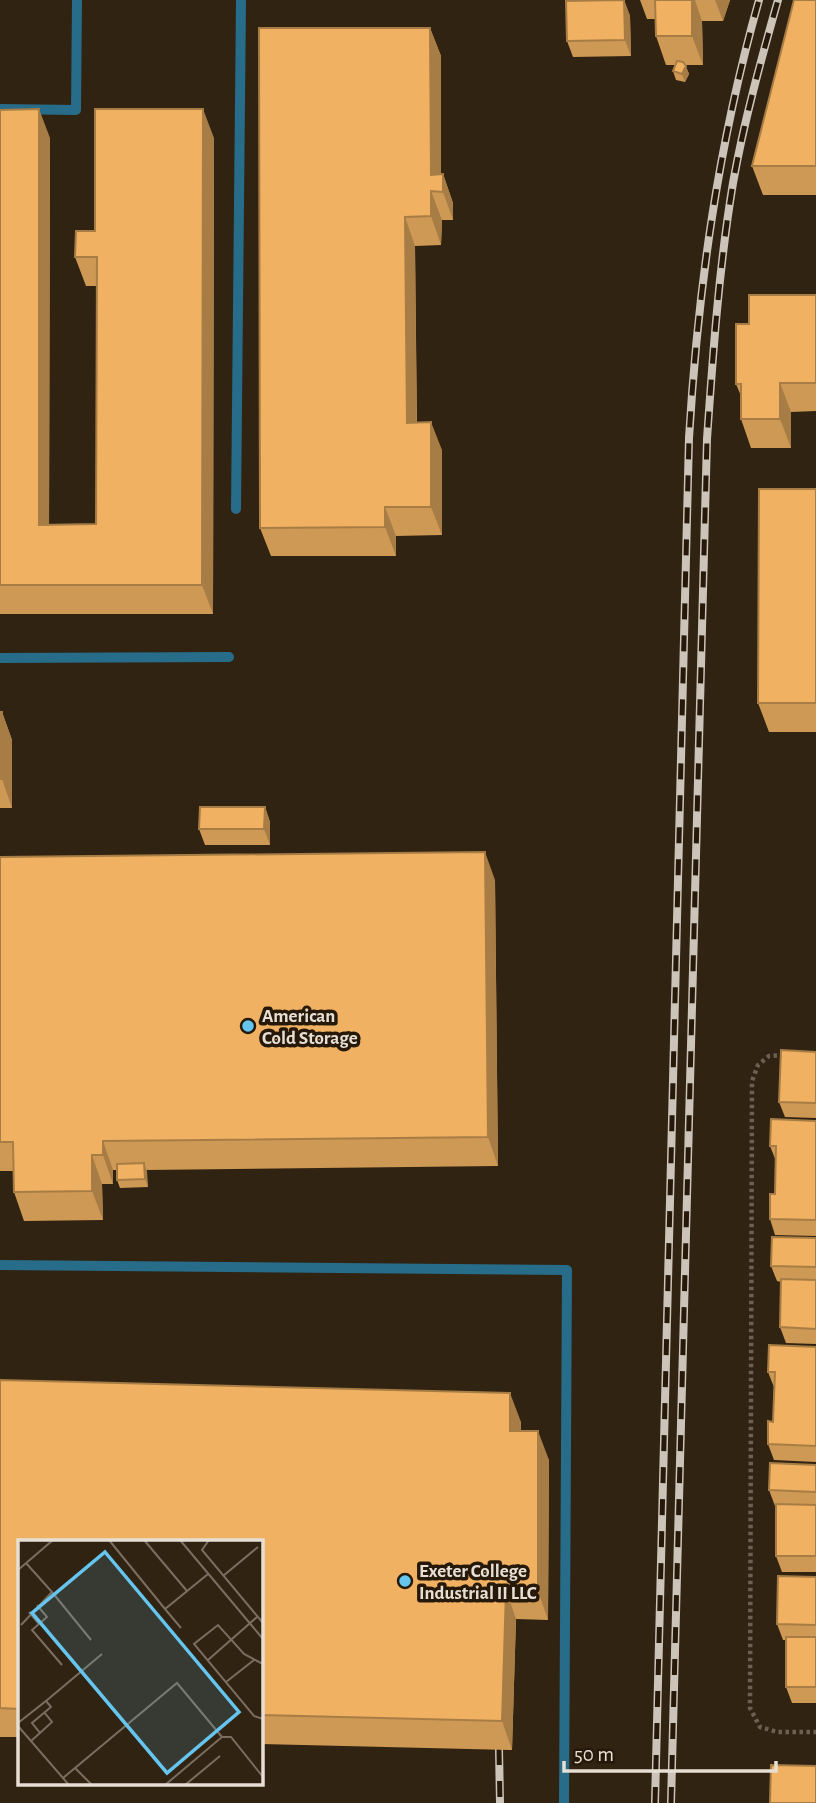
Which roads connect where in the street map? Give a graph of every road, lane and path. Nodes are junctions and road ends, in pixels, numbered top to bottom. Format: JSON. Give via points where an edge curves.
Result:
{"nodes":[{"id":1,"x":77,"y":0,"type":"edge"},
{"id":2,"x":241,"y":0,"type":"edge"},
{"id":3,"x":0,"y":109,"type":"edge"},
{"id":4,"x":236,"y":509,"type":"dead end"},
{"id":5,"x":0,"y":657,"type":"edge"},
{"id":6,"x":229,"y":657,"type":"dead end"},
{"id":7,"x":792,"y":1055,"type":"edge"},
{"id":8,"x":0,"y":1265,"type":"edge"},
{"id":9,"x":816,"y":1732,"type":"edge"},
{"id":10,"x":564,"y":1803,"type":"edge"}],
"edges":[{"from":1,"to":3,"type":"lane","via":[[76,110]]},
{"from":2,"to":4,"type":"lane"},
{"from":5,"to":6,"type":"lane"},
{"from":7,"to":9,"type":"path","via":[[769,1056],[758,1065],[752,1081],[750,1708],[760,1727]]},
{"from":8,"to":10,"type":"lane","via":[[567,1269]]}]}
